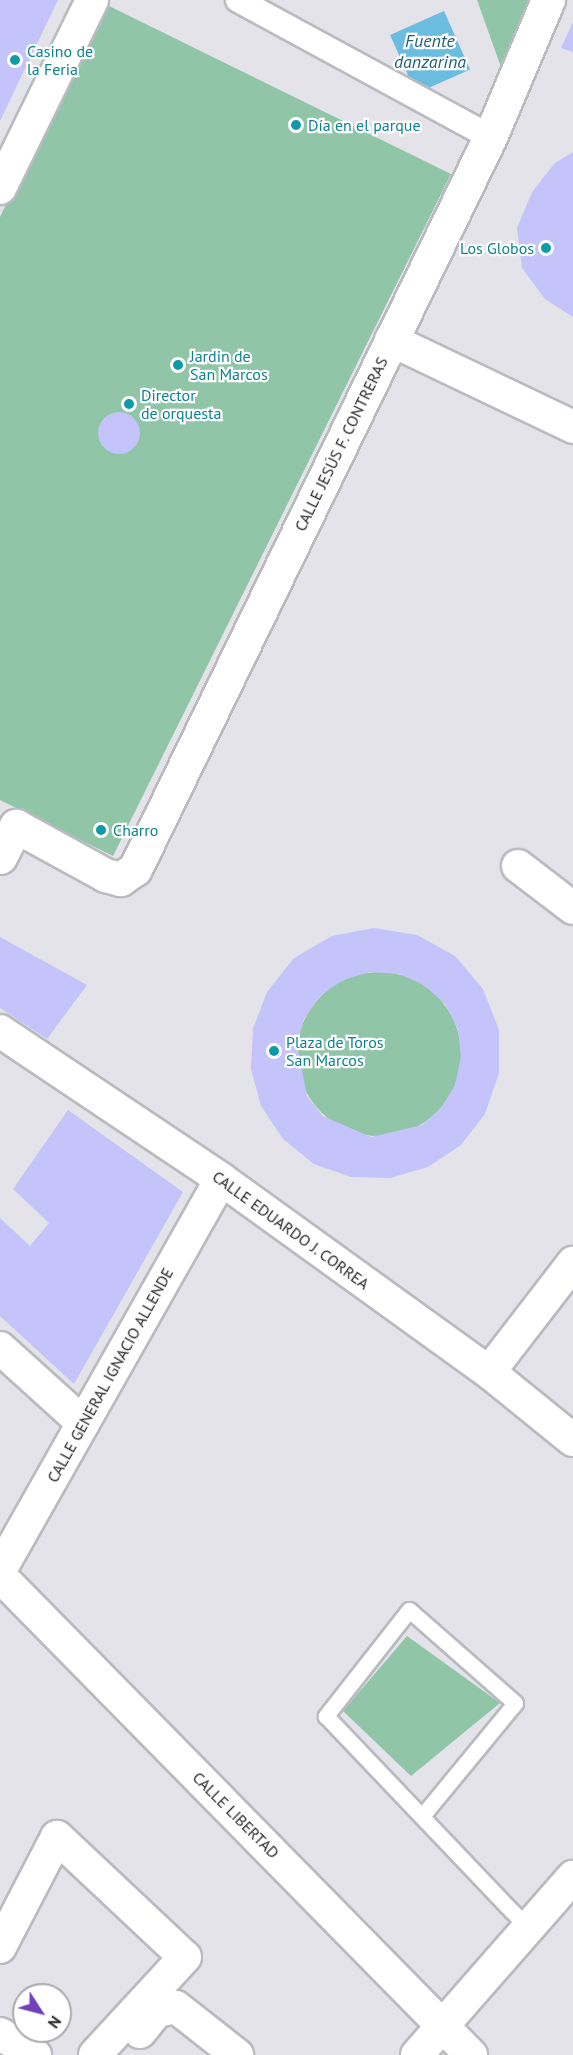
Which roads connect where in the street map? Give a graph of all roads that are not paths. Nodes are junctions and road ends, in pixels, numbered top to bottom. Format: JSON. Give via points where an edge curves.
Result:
{"nodes":[{"id":1,"x":92,"y":0,"type":"edge"},
{"id":2,"x":238,"y":0,"type":"edge"},
{"id":3,"x":548,"y":0,"type":"edge"},
{"id":4,"x":490,"y":137,"type":"junction"},
{"id":5,"x":0,"y":188,"type":"edge"},
{"id":6,"x":391,"y":340,"type":"junction"},
{"id":7,"x":573,"y":427,"type":"edge"},
{"id":8,"x":8,"y":822,"type":"edge"},
{"id":9,"x":0,"y":857,"type":"edge"},
{"id":10,"x":518,"y":866,"type":"dead end"},
{"id":11,"x":573,"y":908,"type":"edge"},
{"id":12,"x":0,"y":1031,"type":"edge"},
{"id":13,"x":221,"y":1179,"type":"junction"},
{"id":14,"x":573,"y":1263,"type":"edge"},
{"id":15,"x":0,"y":1348,"type":"edge"},
{"id":16,"x":489,"y":1372,"type":"junction"},
{"id":17,"x":83,"y":1423,"type":"junction"},
{"id":18,"x":573,"y":1440,"type":"edge"},
{"id":19,"x":0,"y":1570,"type":"edge"},
{"id":20,"x":0,"y":1576,"type":"edge"},
{"id":21,"x":422,"y":1816,"type":"junction"},
{"id":22,"x":573,"y":1877,"type":"edge"},
{"id":23,"x":528,"y":1928,"type":"junction"},
{"id":24,"x":0,"y":1947,"type":"edge"},
{"id":25,"x":442,"y":2023,"type":"junction"},
{"id":26,"x":0,"y":2034,"type":"edge"},
{"id":27,"x":133,"y":2043,"type":"edge"},
{"id":28,"x":35,"y":2055,"type":"edge"},
{"id":29,"x":95,"y":2055,"type":"edge"},
{"id":30,"x":237,"y":2055,"type":"edge"},
{"id":31,"x":417,"y":2055,"type":"edge"},
{"id":32,"x":471,"y":2055,"type":"edge"}],
"edges":[{"from":1,"to":5,"type":"street"},
{"from":2,"to":4,"type":"street"},
{"from":3,"to":4,"type":"street","name":"CALLE JESÚS F. CONTRERAS"},
{"from":4,"to":6,"type":"street","name":"CALLE JESÚS F. CONTRERAS"},
{"from":6,"to":7,"type":"street"},
{"from":6,"to":8,"type":"street","name":"CALLE JESÚS F. CONTRERAS","via":[[135,869],[120,879]]},
{"from":8,"to":9,"type":"street"},
{"from":10,"to":11,"type":"street"},
{"from":12,"to":13,"type":"street","name":"CALLE EDUARDO J. CORREA"},
{"from":13,"to":16,"type":"street","name":"CALLE EDUARDO J. CORREA"},
{"from":13,"to":17,"type":"street","name":"CALLE GENERAL IGNACIO ALLENDE"},
{"from":14,"to":16,"type":"street"},
{"from":15,"to":17,"type":"street"},
{"from":16,"to":18,"type":"street","name":"CALLE EDUARDO J. CORREA"},
{"from":17,"to":19,"type":"street","name":"CALLE GENERAL IGNACIO ALLENDE"},
{"from":20,"to":25,"type":"street","name":"CALLE LIBERTAD"},
{"from":21,"to":21,"type":"lane","via":[[326,1716],[409,1610],[515,1703]]},
{"from":21,"to":23,"type":"lane"},
{"from":22,"to":23,"type":"street"},
{"from":23,"to":25,"type":"street"},
{"from":24,"to":27,"type":"street","via":[[57,1837],[185,1957]]},
{"from":25,"to":31,"type":"street"},
{"from":25,"to":32,"type":"street","name":"CALLE LIBERTAD"},
{"from":26,"to":28,"type":"street"},
{"from":27,"to":29,"type":"street"},
{"from":27,"to":30,"type":"street","via":[[166,2005],[176,2007]]}]}
